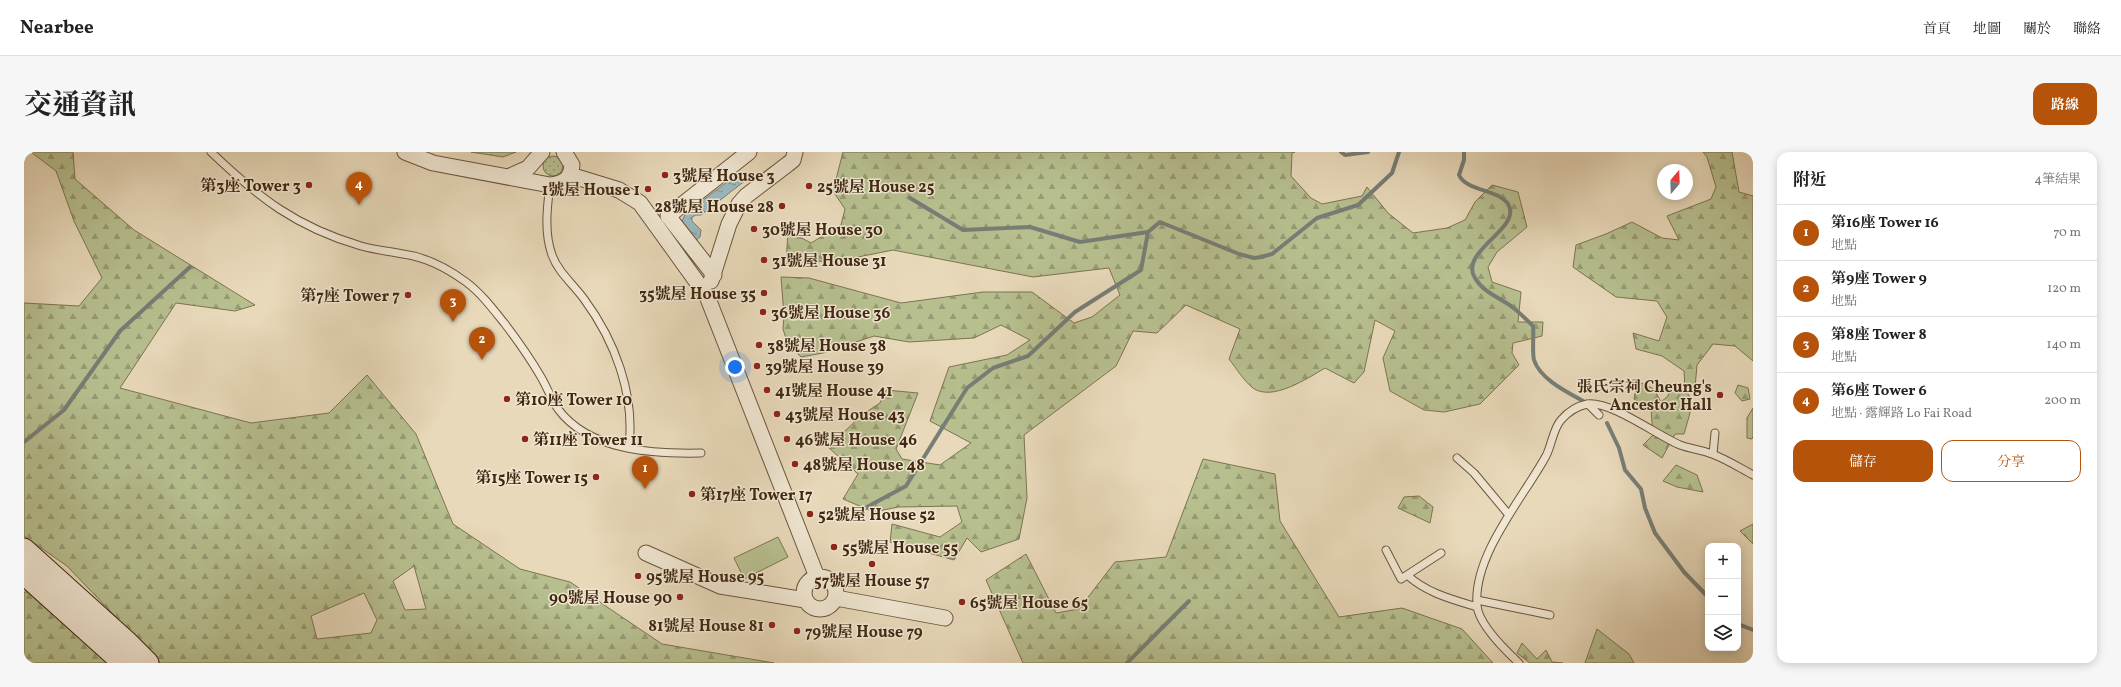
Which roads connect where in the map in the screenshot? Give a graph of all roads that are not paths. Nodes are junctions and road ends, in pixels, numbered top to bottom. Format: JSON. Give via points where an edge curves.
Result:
{"nodes":[{"id":1,"x":211,"y":152,"type":"edge"},
{"id":2,"x":406,"y":152,"type":"edge"},
{"id":3,"x":542,"y":152,"type":"edge"},
{"id":4,"x":564,"y":152,"type":"edge"},
{"id":5,"x":749,"y":152,"type":"edge"},
{"id":6,"x":795,"y":152,"type":"edge"},
{"id":7,"x":570,"y":175,"type":"junction"},
{"id":8,"x":508,"y":177,"type":"junction"},
{"id":9,"x":550,"y":185,"type":"junction"},
{"id":10,"x":714,"y":275,"type":"junction"},
{"id":11,"x":707,"y":296,"type":"junction"},
{"id":12,"x":1588,"y":404,"type":"junction"},
{"id":13,"x":1599,"y":415,"type":"dead end"},
{"id":14,"x":1715,"y":433,"type":"dead end"},
{"id":15,"x":629,"y":447,"type":"junction"},
{"id":16,"x":701,"y":453,"type":"dead end"},
{"id":17,"x":1713,"y":454,"type":"junction"},
{"id":18,"x":1457,"y":458,"type":"dead end"},
{"id":19,"x":1753,"y":475,"type":"edge"},
{"id":20,"x":1509,"y":516,"type":"junction"},
{"id":21,"x":24,"y":549,"type":"edge"},
{"id":22,"x":1386,"y":550,"type":"dead end"},
{"id":23,"x":646,"y":553,"type":"dead end"},
{"id":24,"x":1441,"y":553,"type":"dead end"},
{"id":25,"x":24,"y":574,"type":"edge"},
{"id":26,"x":1407,"y":575,"type":"junction"},
{"id":27,"x":817,"y":577,"type":"junction"},
{"id":28,"x":836,"y":598,"type":"junction"},
{"id":29,"x":805,"y":600,"type":"junction"},
{"id":30,"x":1477,"y":603,"type":"junction"},
{"id":31,"x":1550,"y":616,"type":"dead end"},
{"id":32,"x":945,"y":618,"type":"dead end"},
{"id":33,"x":123,"y":663,"type":"edge"},
{"id":34,"x":148,"y":663,"type":"edge"},
{"id":35,"x":1519,"y":663,"type":"edge"}],
"edges":[{"from":1,"to":15,"type":"lane","via":[[254,192],[294,219],[362,246],[421,258],[437,264],[462,280],[480,295],[513,334],[565,417],[592,436]]},
{"from":2,"to":8,"type":"street","via":[[433,163]]},
{"from":3,"to":8,"type":"street","via":[[528,168]]},
{"from":4,"to":7,"type":"street","via":[[572,164]]},
{"from":5,"to":10,"type":"street","via":[[668,216]]},
{"from":6,"to":10,"type":"street","via":[[788,164],[739,204],[729,224]]},
{"from":7,"to":9,"type":"street","via":[[564,182]]},
{"from":7,"to":11,"type":"street","via":[[619,190],[640,203]]},
{"from":8,"to":9,"type":"street"},
{"from":9,"to":15,"type":"lane","via":[[548,223],[552,255],[563,274],[594,314],[613,350],[629,408]]},
{"from":10,"to":11,"type":"street"},
{"from":11,"to":27,"type":"street"},
{"from":12,"to":13,"type":"lane"},
{"from":12,"to":17,"type":"lane","via":[[1623,414],[1680,445]]},
{"from":12,"to":20,"type":"lane","via":[[1578,406],[1560,421],[1546,455]]},
{"from":14,"to":17,"type":"lane"},
{"from":15,"to":16,"type":"lane","via":[[656,452]]},
{"from":17,"to":19,"type":"lane"},
{"from":18,"to":20,"type":"lane","via":[[1474,473]]},
{"from":20,"to":30,"type":"lane","via":[[1498,531],[1483,570],[1477,588]]},
{"from":21,"to":34,"type":"main road"},
{"from":22,"to":26,"type":"lane","via":[[1401,578]]},
{"from":23,"to":29,"type":"street","via":[[720,586]]},
{"from":24,"to":26,"type":"lane"},
{"from":25,"to":33,"type":"main road"},
{"from":26,"to":30,"type":"lane","via":[[1419,586],[1432,592]]},
{"from":27,"to":28,"type":"street","via":[[828,579],[832,583]]},
{"from":27,"to":29,"type":"street","via":[[805,586]]},
{"from":28,"to":29,"type":"street","via":[[824,609],[813,608]]},
{"from":28,"to":32,"type":"street"},
{"from":30,"to":31,"type":"lane"},
{"from":30,"to":35,"type":"lane","via":[[1482,621]]}]}
